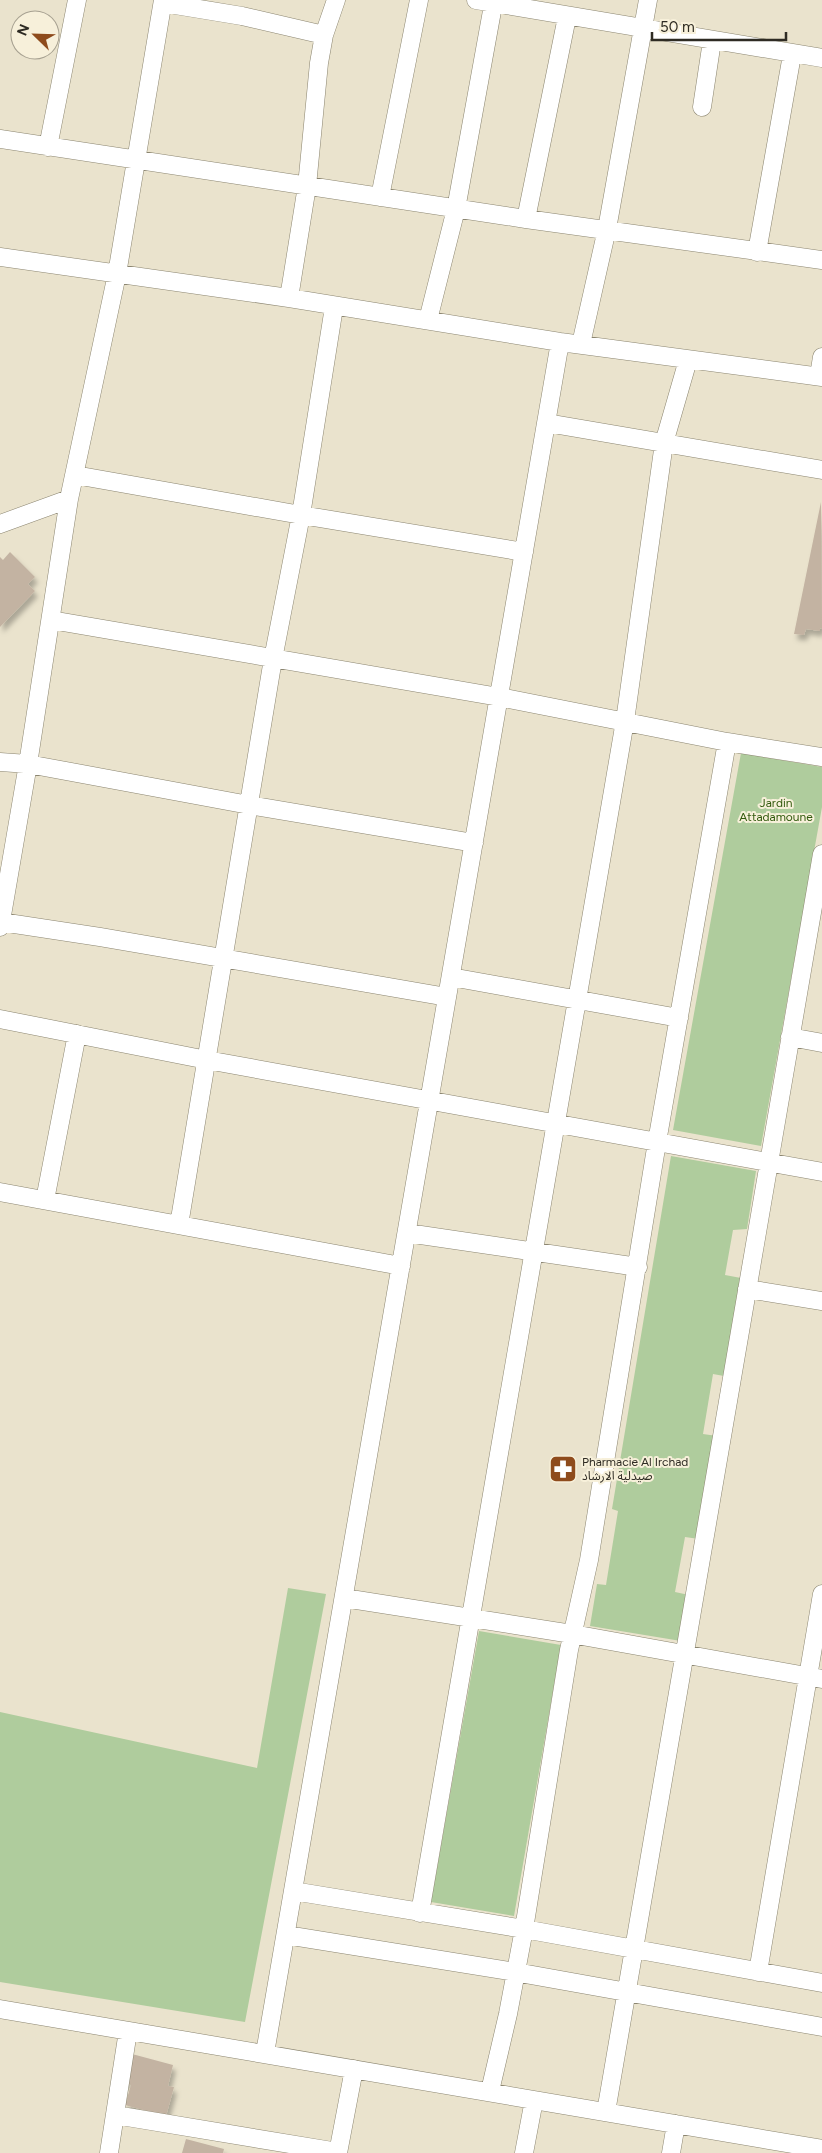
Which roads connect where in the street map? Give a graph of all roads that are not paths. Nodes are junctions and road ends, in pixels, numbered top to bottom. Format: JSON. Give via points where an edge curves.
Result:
{"nodes":[{"id":1,"x":77,"y":0,"type":"edge"},
{"id":2,"x":336,"y":0,"type":"edge"},
{"id":3,"x":420,"y":0,"type":"edge"},
{"id":4,"x":648,"y":0,"type":"edge"},
{"id":5,"x":163,"y":1,"type":"edge"},
{"id":6,"x":488,"y":1,"type":"edge"},
{"id":7,"x":567,"y":17,"type":"junction"},
{"id":8,"x":644,"y":28,"type":"junction"},
{"id":9,"x":324,"y":35,"type":"junction"},
{"id":10,"x":712,"y":41,"type":"junction"},
{"id":11,"x":792,"y":55,"type":"junction"},
{"id":12,"x":822,"y":58,"type":"edge"},
{"id":13,"x":702,"y":107,"type":"dead end"},
{"id":14,"x":0,"y":139,"type":"edge"},
{"id":15,"x":48,"y":147,"type":"junction"},
{"id":16,"x":136,"y":161,"type":"junction"},
{"id":17,"x":307,"y":186,"type":"junction"},
{"id":18,"x":380,"y":197,"type":"junction"},
{"id":19,"x":456,"y":209,"type":"junction"},
{"id":20,"x":526,"y":219,"type":"junction"},
{"id":21,"x":607,"y":229,"type":"junction"},
{"id":22,"x":757,"y":252,"type":"junction"},
{"id":23,"x":0,"y":257,"type":"edge"},
{"id":24,"x":822,"y":260,"type":"edge"},
{"id":25,"x":117,"y":274,"type":"junction"},
{"id":26,"x":289,"y":298,"type":"junction"},
{"id":27,"x":334,"y":307,"type":"junction"},
{"id":28,"x":428,"y":320,"type":"junction"},
{"id":29,"x":560,"y":342,"type":"junction"},
{"id":30,"x":581,"y":344,"type":"junction"},
{"id":31,"x":822,"y":357,"type":"edge"},
{"id":32,"x":688,"y":360,"type":"junction"},
{"id":33,"x":820,"y":376,"type":"edge"},
{"id":34,"x":547,"y":423,"type":"junction"},
{"id":35,"x":664,"y":443,"type":"junction"},
{"id":36,"x":822,"y":470,"type":"edge"},
{"id":37,"x":76,"y":475,"type":"junction"},
{"id":38,"x":70,"y":499,"type":"junction"},
{"id":39,"x":301,"y":515,"type":"junction"},
{"id":40,"x":0,"y":524,"type":"edge"},
{"id":41,"x":524,"y":552,"type":"junction"},
{"id":42,"x":51,"y":620,"type":"junction"},
{"id":43,"x":273,"y":659,"type":"junction"},
{"id":44,"x":499,"y":697,"type":"junction"},
{"id":45,"x":625,"y":722,"type":"junction"},
{"id":46,"x":727,"y":742,"type":"junction"},
{"id":47,"x":822,"y":758,"type":"edge"},
{"id":48,"x":0,"y":762,"type":"edge"},
{"id":49,"x":28,"y":764,"type":"junction"},
{"id":50,"x":249,"y":805,"type":"junction"},
{"id":51,"x":474,"y":844,"type":"junction"},
{"id":52,"x":822,"y":854,"type":"edge"},
{"id":53,"x":1,"y":921,"type":"edge"},
{"id":54,"x":224,"y":960,"type":"junction"},
{"id":55,"x":451,"y":977,"type":"junction"},
{"id":56,"x":447,"y":997,"type":"junction"},
{"id":57,"x":577,"y":999,"type":"junction"},
{"id":58,"x":679,"y":1018,"type":"junction"},
{"id":59,"x":0,"y":1019,"type":"edge"},
{"id":60,"x":77,"y":1034,"type":"junction"},
{"id":61,"x":790,"y":1037,"type":"junction"},
{"id":62,"x":822,"y":1043,"type":"edge"},
{"id":63,"x":207,"y":1060,"type":"junction"},
{"id":64,"x":430,"y":1101,"type":"junction"},
{"id":65,"x":556,"y":1124,"type":"junction"},
{"id":66,"x":657,"y":1142,"type":"junction"},
{"id":67,"x":768,"y":1162,"type":"junction"},
{"id":68,"x":822,"y":1172,"type":"edge"},
{"id":69,"x":0,"y":1192,"type":"edge"},
{"id":70,"x":45,"y":1200,"type":"junction"},
{"id":71,"x":179,"y":1225,"type":"junction"},
{"id":72,"x":407,"y":1233,"type":"junction"},
{"id":73,"x":534,"y":1251,"type":"junction"},
{"id":74,"x":401,"y":1266,"type":"junction"},
{"id":75,"x":638,"y":1267,"type":"junction"},
{"id":76,"x":747,"y":1289,"type":"junction"},
{"id":77,"x":822,"y":1301,"type":"edge"},
{"id":78,"x":822,"y":1594,"type":"edge"},
{"id":79,"x":344,"y":1598,"type":"junction"},
{"id":80,"x":471,"y":1618,"type":"junction"},
{"id":81,"x":572,"y":1634,"type":"junction"},
{"id":82,"x":685,"y":1655,"type":"junction"},
{"id":83,"x":815,"y":1677,"type":"edge"},
{"id":84,"x":293,"y":1891,"type":"junction"},
{"id":85,"x":420,"y":1913,"type":"junction"},
{"id":86,"x":524,"y":1929,"type":"junction"},
{"id":87,"x":286,"y":1935,"type":"junction"},
{"id":88,"x":633,"y":1949,"type":"junction"},
{"id":89,"x":515,"y":1972,"type":"junction"},
{"id":90,"x":758,"y":1972,"type":"junction"},
{"id":91,"x":822,"y":1983,"type":"edge"},
{"id":92,"x":626,"y":1992,"type":"junction"},
{"id":93,"x":0,"y":2009,"type":"edge"},
{"id":94,"x":822,"y":2027,"type":"edge"},
{"id":95,"x":128,"y":2031,"type":"junction"},
{"id":96,"x":265,"y":2054,"type":"junction"},
{"id":97,"x":354,"y":2069,"type":"junction"},
{"id":98,"x":490,"y":2091,"type":"junction"},
{"id":99,"x":534,"y":2100,"type":"junction"},
{"id":100,"x":606,"y":2112,"type":"junction"},
{"id":101,"x":115,"y":2115,"type":"junction"},
{"id":102,"x":676,"y":2124,"type":"junction"},
{"id":103,"x":822,"y":2149,"type":"edge"},
{"id":104,"x":109,"y":2153,"type":"edge"},
{"id":105,"x":338,"y":2153,"type":"edge"},
{"id":106,"x":524,"y":2153,"type":"edge"},
{"id":107,"x":672,"y":2153,"type":"edge"}],
"edges":[{"from":1,"to":15,"type":"street"},
{"from":2,"to":9,"type":"street"},
{"from":3,"to":18,"type":"street"},
{"from":4,"to":8,"type":"street"},
{"from":5,"to":9,"type":"street"},
{"from":5,"to":16,"type":"street"},
{"from":6,"to":7,"type":"street"},
{"from":6,"to":19,"type":"street"},
{"from":7,"to":8,"type":"street"},
{"from":7,"to":20,"type":"street"},
{"from":8,"to":10,"type":"street"},
{"from":8,"to":21,"type":"street"},
{"from":9,"to":17,"type":"street"},
{"from":10,"to":11,"type":"street"},
{"from":10,"to":13,"type":"street"},
{"from":11,"to":12,"type":"street"},
{"from":11,"to":22,"type":"street"},
{"from":14,"to":15,"type":"street"},
{"from":15,"to":16,"type":"street"},
{"from":16,"to":17,"type":"street"},
{"from":16,"to":25,"type":"street"},
{"from":17,"to":18,"type":"street"},
{"from":17,"to":26,"type":"street"},
{"from":18,"to":19,"type":"street"},
{"from":19,"to":20,"type":"street"},
{"from":19,"to":28,"type":"street"},
{"from":20,"to":21,"type":"street"},
{"from":21,"to":22,"type":"street"},
{"from":21,"to":30,"type":"street"},
{"from":22,"to":24,"type":"street"},
{"from":23,"to":25,"type":"street"},
{"from":25,"to":26,"type":"street"},
{"from":25,"to":37,"type":"street"},
{"from":26,"to":27,"type":"street"},
{"from":27,"to":28,"type":"street"},
{"from":27,"to":39,"type":"street"},
{"from":28,"to":29,"type":"street"},
{"from":29,"to":30,"type":"street"},
{"from":29,"to":34,"type":"street"},
{"from":30,"to":32,"type":"street"},
{"from":31,"to":33,"type":"street"},
{"from":32,"to":33,"type":"street"},
{"from":32,"to":35,"type":"street"},
{"from":34,"to":35,"type":"street"},
{"from":34,"to":41,"type":"street"},
{"from":35,"to":36,"type":"street"},
{"from":35,"to":45,"type":"street"},
{"from":37,"to":38,"type":"street"},
{"from":37,"to":39,"type":"street"},
{"from":38,"to":40,"type":"street"},
{"from":38,"to":42,"type":"street"},
{"from":39,"to":41,"type":"street"},
{"from":39,"to":43,"type":"street"},
{"from":41,"to":44,"type":"street"},
{"from":42,"to":43,"type":"street"},
{"from":42,"to":49,"type":"street"},
{"from":43,"to":44,"type":"street"},
{"from":43,"to":50,"type":"street"},
{"from":44,"to":45,"type":"street"},
{"from":44,"to":51,"type":"street"},
{"from":45,"to":46,"type":"street"},
{"from":45,"to":57,"type":"street"},
{"from":46,"to":47,"type":"street"},
{"from":46,"to":58,"type":"street"},
{"from":48,"to":49,"type":"street"},
{"from":49,"to":50,"type":"street"},
{"from":49,"to":53,"type":"street"},
{"from":50,"to":51,"type":"street"},
{"from":50,"to":54,"type":"street"},
{"from":51,"to":55,"type":"street"},
{"from":52,"to":61,"type":"street"},
{"from":53,"to":54,"type":"street"},
{"from":54,"to":56,"type":"street"},
{"from":54,"to":63,"type":"street"},
{"from":55,"to":56,"type":"street"},
{"from":55,"to":57,"type":"street"},
{"from":56,"to":64,"type":"street"},
{"from":57,"to":58,"type":"street"},
{"from":57,"to":65,"type":"street"},
{"from":58,"to":66,"type":"street"},
{"from":59,"to":60,"type":"street"},
{"from":60,"to":63,"type":"street"},
{"from":60,"to":70,"type":"street"},
{"from":61,"to":62,"type":"street"},
{"from":61,"to":67,"type":"street"},
{"from":63,"to":64,"type":"street"},
{"from":63,"to":71,"type":"street"},
{"from":64,"to":65,"type":"street"},
{"from":64,"to":72,"type":"street"},
{"from":65,"to":66,"type":"street"},
{"from":65,"to":73,"type":"street"},
{"from":66,"to":67,"type":"street"},
{"from":66,"to":75,"type":"street"},
{"from":67,"to":68,"type":"street"},
{"from":67,"to":76,"type":"street"},
{"from":69,"to":70,"type":"street"},
{"from":70,"to":71,"type":"street"},
{"from":71,"to":74,"type":"street"},
{"from":72,"to":73,"type":"street"},
{"from":72,"to":74,"type":"street"},
{"from":73,"to":75,"type":"street"},
{"from":73,"to":80,"type":"street"},
{"from":74,"to":79,"type":"street"},
{"from":75,"to":81,"type":"street","via":[[589,1560]]},
{"from":76,"to":77,"type":"street"},
{"from":76,"to":82,"type":"street"},
{"from":78,"to":83,"type":"street"},
{"from":79,"to":80,"type":"street"},
{"from":79,"to":84,"type":"street"},
{"from":80,"to":81,"type":"street"},
{"from":80,"to":85,"type":"street"},
{"from":81,"to":82,"type":"street"},
{"from":81,"to":86,"type":"street"},
{"from":82,"to":83,"type":"street"},
{"from":82,"to":88,"type":"street"},
{"from":83,"to":90,"type":"street"},
{"from":84,"to":85,"type":"street"},
{"from":84,"to":87,"type":"street"},
{"from":85,"to":86,"type":"street"},
{"from":86,"to":88,"type":"street"},
{"from":86,"to":89,"type":"street"},
{"from":87,"to":89,"type":"street"},
{"from":87,"to":96,"type":"street"},
{"from":88,"to":90,"type":"street"},
{"from":88,"to":92,"type":"street"},
{"from":89,"to":92,"type":"street"},
{"from":89,"to":98,"type":"street"},
{"from":90,"to":91,"type":"street"},
{"from":92,"to":94,"type":"street"},
{"from":92,"to":100,"type":"street"},
{"from":93,"to":95,"type":"street"},
{"from":95,"to":96,"type":"street"},
{"from":95,"to":101,"type":"street"},
{"from":96,"to":97,"type":"street"},
{"from":97,"to":98,"type":"street"},
{"from":97,"to":105,"type":"street"},
{"from":98,"to":99,"type":"street"},
{"from":99,"to":100,"type":"street"},
{"from":99,"to":106,"type":"street"},
{"from":100,"to":102,"type":"street"},
{"from":101,"to":104,"type":"street"},
{"from":101,"to":105,"type":"street"},
{"from":102,"to":103,"type":"street"},
{"from":102,"to":107,"type":"street"}]}
